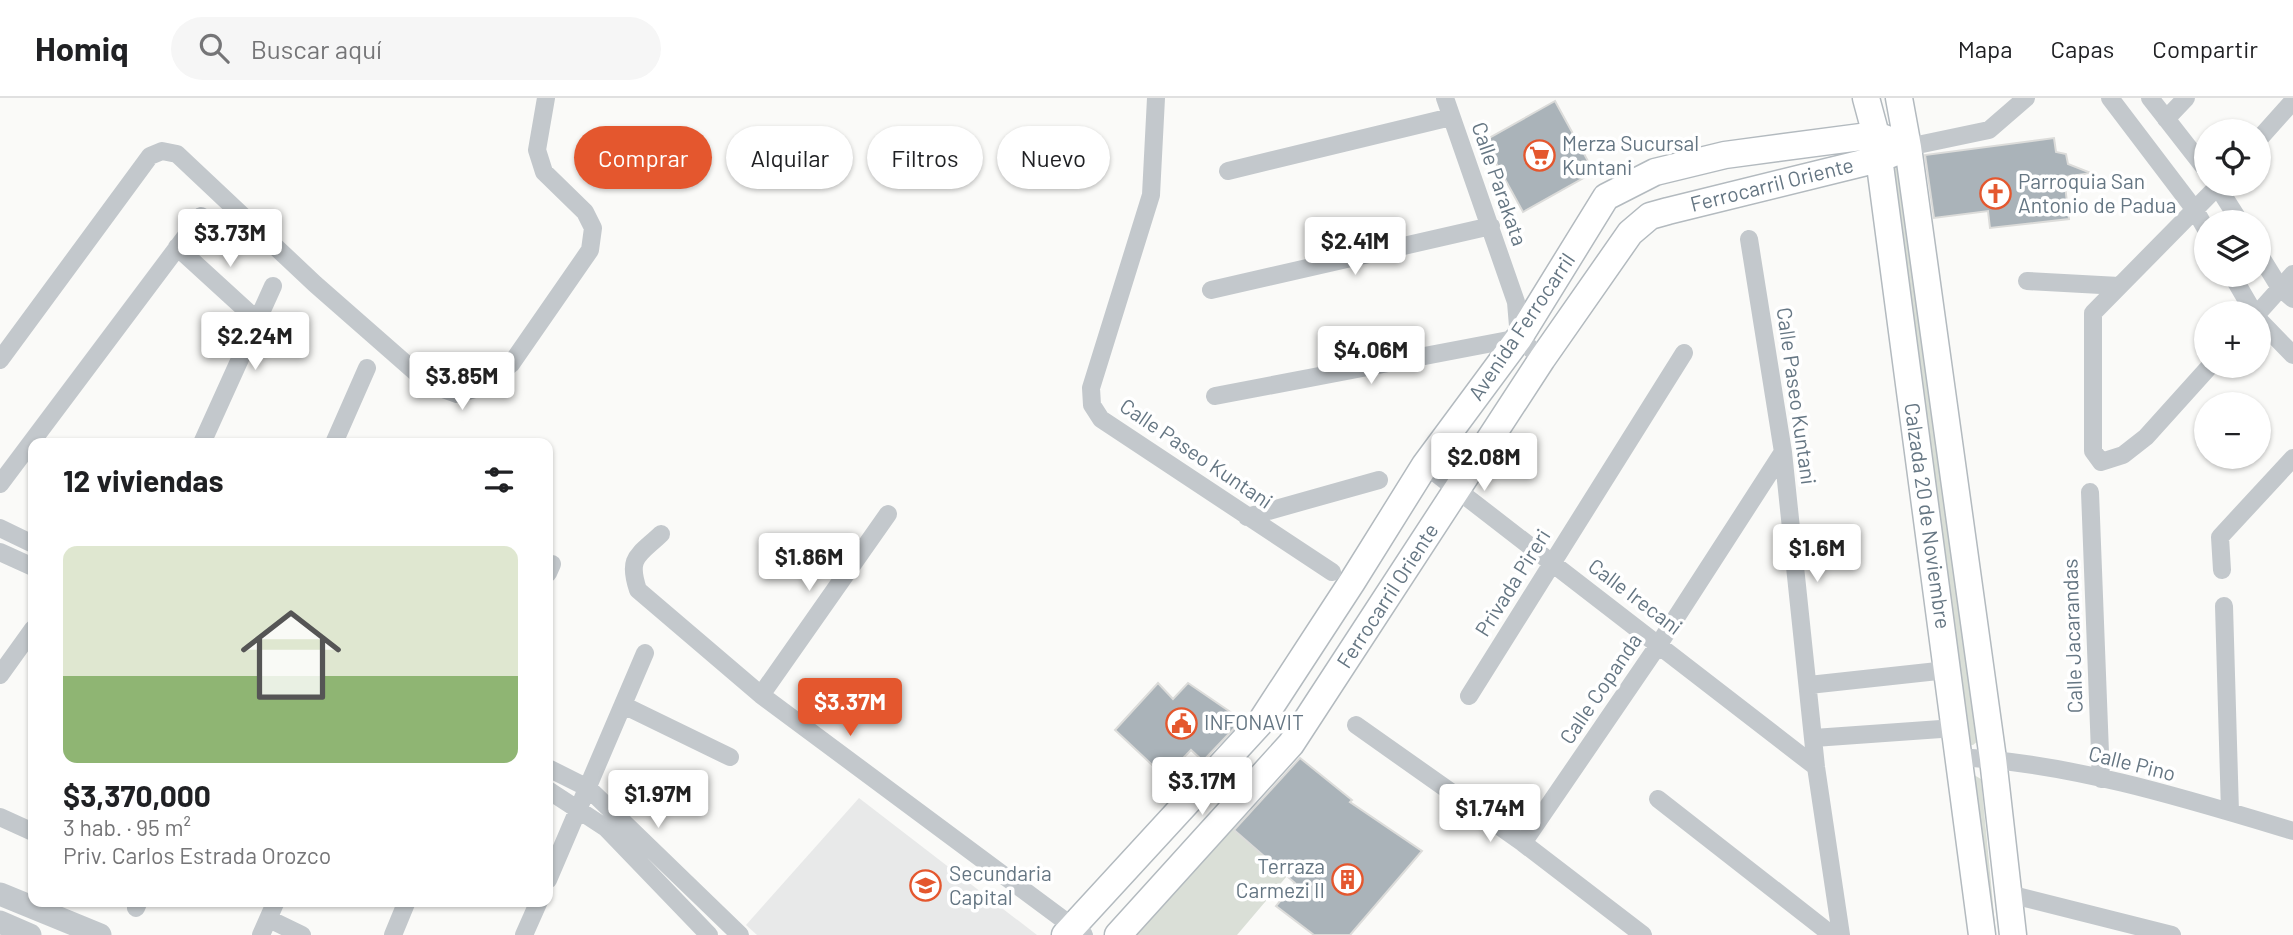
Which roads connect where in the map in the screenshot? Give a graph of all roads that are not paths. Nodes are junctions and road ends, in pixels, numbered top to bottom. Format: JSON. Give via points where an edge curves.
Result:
{"nodes":[{"id":1,"x":546,"y":98,"type":"edge"},
{"id":2,"x":1156,"y":98,"type":"edge"},
{"id":3,"x":1445,"y":98,"type":"edge"},
{"id":4,"x":1866,"y":98,"type":"edge"},
{"id":5,"x":1899,"y":98,"type":"edge"},
{"id":6,"x":2026,"y":98,"type":"edge"},
{"id":7,"x":2110,"y":98,"type":"edge"},
{"id":8,"x":2150,"y":98,"type":"edge"},
{"id":9,"x":2186,"y":98,"type":"edge"},
{"id":10,"x":2293,"y":101,"type":"edge"},
{"id":11,"x":1451,"y":117,"type":"junction"},
{"id":12,"x":2166,"y":119,"type":"junction"},
{"id":13,"x":2271,"y":126,"type":"edge"},
{"id":14,"x":1877,"y":147,"type":"junction"},
{"id":15,"x":1908,"y":147,"type":"junction"},
{"id":16,"x":1725,"y":155,"type":"junction"},
{"id":17,"x":2194,"y":155,"type":"edge"},
{"id":18,"x":1228,"y":171,"type":"dead end"},
{"id":19,"x":1735,"y":196,"type":"junction"},
{"id":20,"x":2207,"y":196,"type":"edge"},
{"id":21,"x":2194,"y":210,"type":"junction"},
{"id":22,"x":201,"y":216,"type":"dead end"},
{"id":23,"x":1491,"y":226,"type":"junction"},
{"id":24,"x":1749,"y":239,"type":"dead end"},
{"id":25,"x":177,"y":247,"type":"junction"},
{"id":26,"x":2271,"y":271,"type":"edge"},
{"id":27,"x":2293,"y":274,"type":"edge"},
{"id":28,"x":2027,"y":281,"type":"dead end"},
{"id":29,"x":273,"y":286,"type":"dead end"},
{"id":30,"x":2119,"y":286,"type":"junction"},
{"id":31,"x":1211,"y":290,"type":"dead end"},
{"id":32,"x":2287,"y":294,"type":"edge"},
{"id":33,"x":2271,"y":304,"type":"edge"},
{"id":34,"x":257,"y":320,"type":"junction"},
{"id":35,"x":2271,"y":332,"type":"edge"},
{"id":36,"x":1519,"y":338,"type":"junction"},
{"id":37,"x":1684,"y":353,"type":"dead end"},
{"id":38,"x":2293,"y":355,"type":"edge"},
{"id":39,"x":1542,"y":359,"type":"junction"},
{"id":40,"x":0,"y":360,"type":"edge"},
{"id":41,"x":367,"y":368,"type":"dead end"},
{"id":42,"x":2199,"y":378,"type":"edge"},
{"id":43,"x":1215,"y":396,"type":"dead end"},
{"id":44,"x":42,"y":438,"type":"edge"},
{"id":45,"x":204,"y":438,"type":"edge"},
{"id":46,"x":336,"y":438,"type":"edge"},
{"id":47,"x":1783,"y":452,"type":"junction"},
{"id":48,"x":2293,"y":458,"type":"edge"},
{"id":49,"x":27,"y":460,"type":"edge"},
{"id":50,"x":1425,"y":465,"type":"junction"},
{"id":51,"x":1379,"y":480,"type":"dead end"},
{"id":52,"x":0,"y":484,"type":"edge"},
{"id":53,"x":1457,"y":491,"type":"junction"},
{"id":54,"x":2090,"y":492,"type":"dead end"},
{"id":55,"x":888,"y":513,"type":"dead end"},
{"id":56,"x":1247,"y":517,"type":"junction"},
{"id":57,"x":0,"y":528,"type":"edge"},
{"id":58,"x":661,"y":534,"type":"dead end"},
{"id":59,"x":28,"y":542,"type":"edge"},
{"id":60,"x":0,"y":552,"type":"edge"},
{"id":61,"x":1552,"y":563,"type":"junction"},
{"id":62,"x":28,"y":565,"type":"edge"},
{"id":63,"x":2222,"y":570,"type":"dead end"},
{"id":64,"x":1332,"y":572,"type":"dead end"},
{"id":65,"x":2224,"y":606,"type":"dead end"},
{"id":66,"x":28,"y":636,"type":"edge"},
{"id":67,"x":1660,"y":644,"type":"junction"},
{"id":68,"x":645,"y":653,"type":"dead end"},
{"id":69,"x":1947,"y":670,"type":"junction"},
{"id":70,"x":1293,"y":672,"type":"junction"},
{"id":71,"x":0,"y":675,"type":"edge"},
{"id":72,"x":1809,"y":685,"type":"junction"},
{"id":73,"x":761,"y":695,"type":"junction"},
{"id":74,"x":1322,"y":696,"type":"junction"},
{"id":75,"x":1469,"y":696,"type":"dead end"},
{"id":76,"x":623,"y":705,"type":"junction"},
{"id":77,"x":1356,"y":725,"type":"dead end"},
{"id":78,"x":1955,"y":728,"type":"junction"},
{"id":79,"x":1814,"y":738,"type":"junction"},
{"id":80,"x":730,"y":757,"type":"dead end"},
{"id":81,"x":1957,"y":757,"type":"junction"},
{"id":82,"x":1993,"y":759,"type":"junction"},
{"id":83,"x":1816,"y":767,"type":"junction"},
{"id":84,"x":553,"y":771,"type":"edge"},
{"id":85,"x":2101,"y":779,"type":"junction"},
{"id":86,"x":587,"y":788,"type":"junction"},
{"id":87,"x":553,"y":793,"type":"edge"},
{"id":88,"x":1658,"y":799,"type":"dead end"},
{"id":89,"x":578,"y":810,"type":"junction"},
{"id":90,"x":2230,"y":812,"type":"junction"},
{"id":91,"x":0,"y":817,"type":"edge"},
{"id":92,"x":1172,"y":819,"type":"junction"},
{"id":93,"x":28,"y":830,"type":"edge"},
{"id":94,"x":2293,"y":831,"type":"edge"},
{"id":95,"x":1522,"y":844,"type":"junction"},
{"id":96,"x":1198,"y":846,"type":"junction"},
{"id":97,"x":553,"y":868,"type":"edge"},
{"id":98,"x":0,"y":894,"type":"edge"},
{"id":99,"x":2009,"y":894,"type":"junction"},
{"id":100,"x":28,"y":905,"type":"edge"},
{"id":101,"x":32,"y":907,"type":"edge"},
{"id":102,"x":273,"y":907,"type":"edge"},
{"id":103,"x":405,"y":907,"type":"edge"},
{"id":104,"x":536,"y":907,"type":"edge"},
{"id":105,"x":0,"y":922,"type":"edge"},
{"id":106,"x":265,"y":927,"type":"edge"},
{"id":107,"x":716,"y":931,"type":"edge"},
{"id":108,"x":1074,"y":932,"type":"edge"},
{"id":109,"x":30,"y":935,"type":"edge"},
{"id":110,"x":100,"y":935,"type":"edge"},
{"id":111,"x":302,"y":935,"type":"edge"},
{"id":112,"x":393,"y":935,"type":"edge"},
{"id":113,"x":524,"y":935,"type":"edge"},
{"id":114,"x":740,"y":935,"type":"edge"},
{"id":115,"x":1118,"y":935,"type":"edge"},
{"id":116,"x":1643,"y":935,"type":"edge"},
{"id":117,"x":1832,"y":935,"type":"edge"},
{"id":118,"x":1840,"y":935,"type":"edge"},
{"id":119,"x":1982,"y":935,"type":"edge"},
{"id":120,"x":2012,"y":935,"type":"edge"},
{"id":121,"x":2172,"y":935,"type":"edge"}],
"edges":[{"from":1,"to":40,"type":"street","via":[[537,150],[544,172],[585,212],[593,228],[590,250],[511,364],[485,386],[457,394],[429,384],[177,154],[162,151],[150,156]]},
{"from":2,"to":56,"type":"street","name":"Calle Paseo Kuntani","via":[[1151,195],[1091,388],[1091,405],[1101,418]]},
{"from":3,"to":11,"type":"street","name":"Calle Parakata"},
{"from":4,"to":14,"type":"main road","name":"Calzada 20 de Noviembre"},
{"from":5,"to":15,"type":"main road","name":"Calzada 20 de Noviembre"},
{"from":6,"to":15,"type":"street","via":[[1989,130]]},
{"from":7,"to":21,"type":"street"},
{"from":8,"to":12,"type":"street"},
{"from":9,"to":12,"type":"street"},
{"from":10,"to":13,"type":"street"},
{"from":11,"to":18,"type":"street"},
{"from":11,"to":23,"type":"street","name":"Calle Parakata"},
{"from":12,"to":17,"type":"street"},
{"from":14,"to":15,"type":"main road","name":"Avenida Ferrocarril"},
{"from":14,"to":16,"type":"main road","name":"Avenida Ferrocarril"},
{"from":14,"to":19,"type":"main road","name":"Ferrocarril Oriente"},
{"from":14,"to":69,"type":"main road","name":"Calzada 20 de Noviembre"},
{"from":15,"to":82,"type":"main road","name":"Calzada 20 de Noviembre"},
{"from":16,"to":19,"type":"main road"},
{"from":16,"to":36,"type":"main road","name":"Avenida Ferrocarril","via":[[1656,172],[1606,197]]},
{"from":19,"to":39,"type":"main road","name":"Ferrocarril Oriente","via":[[1650,216],[1630,233]]},
{"from":20,"to":21,"type":"street"},
{"from":21,"to":30,"type":"street"},
{"from":22,"to":25,"type":"street"},
{"from":23,"to":31,"type":"street"},
{"from":23,"to":36,"type":"street","name":"Calle Parakata","via":[[1516,302]]},
{"from":24,"to":47,"type":"street","name":"Calle Paseo Kuntani"},
{"from":25,"to":34,"type":"street"},
{"from":25,"to":44,"type":"street"},
{"from":26,"to":32,"type":"street"},
{"from":27,"to":32,"type":"street"},
{"from":28,"to":30,"type":"street"},
{"from":29,"to":34,"type":"street"},
{"from":30,"to":42,"type":"street","via":[[2093,313],[2093,451],[2101,462],[2123,455],[2146,437]]},
{"from":32,"to":33,"type":"street"},
{"from":34,"to":45,"type":"street"},
{"from":35,"to":38,"type":"street"},
{"from":36,"to":39,"type":"street"},
{"from":36,"to":43,"type":"street"},
{"from":36,"to":50,"type":"main road","name":"Avenida Ferrocarril"},
{"from":37,"to":61,"type":"street","name":"Privada Pireri"},
{"from":39,"to":53,"type":"main road","name":"Ferrocarril Oriente"},
{"from":41,"to":46,"type":"street"},
{"from":47,"to":67,"type":"street","name":"Calle Copanda"},
{"from":47,"to":72,"type":"street","name":"Calle Paseo Kuntani"},
{"from":48,"to":63,"type":"street","via":[[2220,537]]},
{"from":49,"to":52,"type":"street"},
{"from":50,"to":53,"type":"street","name":"Calle Irecani"},
{"from":50,"to":70,"type":"main road","name":"Avenida Ferrocarril"},
{"from":51,"to":56,"type":"street"},
{"from":53,"to":61,"type":"street","name":"Calle Irecani"},
{"from":53,"to":74,"type":"main road","name":"Ferrocarril Oriente"},
{"from":54,"to":85,"type":"street","name":"Calle Jacarandas"},
{"from":55,"to":73,"type":"street"},
{"from":56,"to":64,"type":"street","name":"Calle Paseo Kuntani"},
{"from":57,"to":59,"type":"street"},
{"from":58,"to":73,"type":"street","via":[[636,557],[632,572],[638,590]]},
{"from":60,"to":62,"type":"street"},
{"from":61,"to":67,"type":"street","name":"Calle Irecani"},
{"from":61,"to":75,"type":"street","name":"Privada Pireri"},
{"from":65,"to":90,"type":"street"},
{"from":66,"to":71,"type":"street"},
{"from":67,"to":83,"type":"street","name":"Calle Irecani"},
{"from":67,"to":95,"type":"street","name":"Calle Copanda"},
{"from":68,"to":76,"type":"street"},
{"from":69,"to":72,"type":"street"},
{"from":69,"to":78,"type":"main road","name":"Calzada 20 de Noviembre"},
{"from":70,"to":74,"type":"main road"},
{"from":70,"to":92,"type":"main road","name":"Avenida Ferrocarril","via":[[1260,723]]},
{"from":72,"to":79,"type":"street","name":"Calle Paseo Kuntani"},
{"from":73,"to":108,"type":"street"},
{"from":74,"to":96,"type":"main road","name":"Ferrocarril Oriente","via":[[1292,744]]},
{"from":76,"to":80,"type":"street"},
{"from":76,"to":86,"type":"street"},
{"from":77,"to":95,"type":"street"},
{"from":78,"to":79,"type":"street"},
{"from":78,"to":81,"type":"main road","name":"Calzada 20 de Noviembre"},
{"from":79,"to":83,"type":"street","name":"Calle Paseo Kuntani"},
{"from":81,"to":82,"type":"street","name":"Calle Pino"},
{"from":81,"to":119,"type":"main road","name":"Calzada 20 de Noviembre"},
{"from":82,"to":85,"type":"street","name":"Calle Pino"},
{"from":82,"to":99,"type":"main road","name":"Calzada 20 de Noviembre"},
{"from":83,"to":118,"type":"street","name":"Calle Paseo Kuntani"},
{"from":84,"to":86,"type":"street"},
{"from":85,"to":90,"type":"street","name":"Calle Pino"},
{"from":86,"to":89,"type":"street"},
{"from":86,"to":107,"type":"street"},
{"from":87,"to":89,"type":"street"},
{"from":88,"to":117,"type":"street"},
{"from":89,"to":97,"type":"street"},
{"from":89,"to":107,"type":"street","via":[[606,828]]},
{"from":90,"to":94,"type":"street","name":"Calle Pino"},
{"from":91,"to":93,"type":"street"},
{"from":92,"to":96,"type":"main road"},
{"from":92,"to":108,"type":"main road","name":"Avenida Ferrocarril"},
{"from":95,"to":116,"type":"street"},
{"from":96,"to":115,"type":"main road","name":"Ferrocarril Oriente"},
{"from":98,"to":100,"type":"street"},
{"from":99,"to":120,"type":"main road","name":"Calzada 20 de Noviembre"},
{"from":99,"to":121,"type":"street"},
{"from":101,"to":110,"type":"street"},
{"from":102,"to":106,"type":"street"},
{"from":103,"to":112,"type":"street"},
{"from":104,"to":113,"type":"street"},
{"from":105,"to":109,"type":"street"},
{"from":106,"to":111,"type":"street"},
{"from":107,"to":114,"type":"street"}]}
